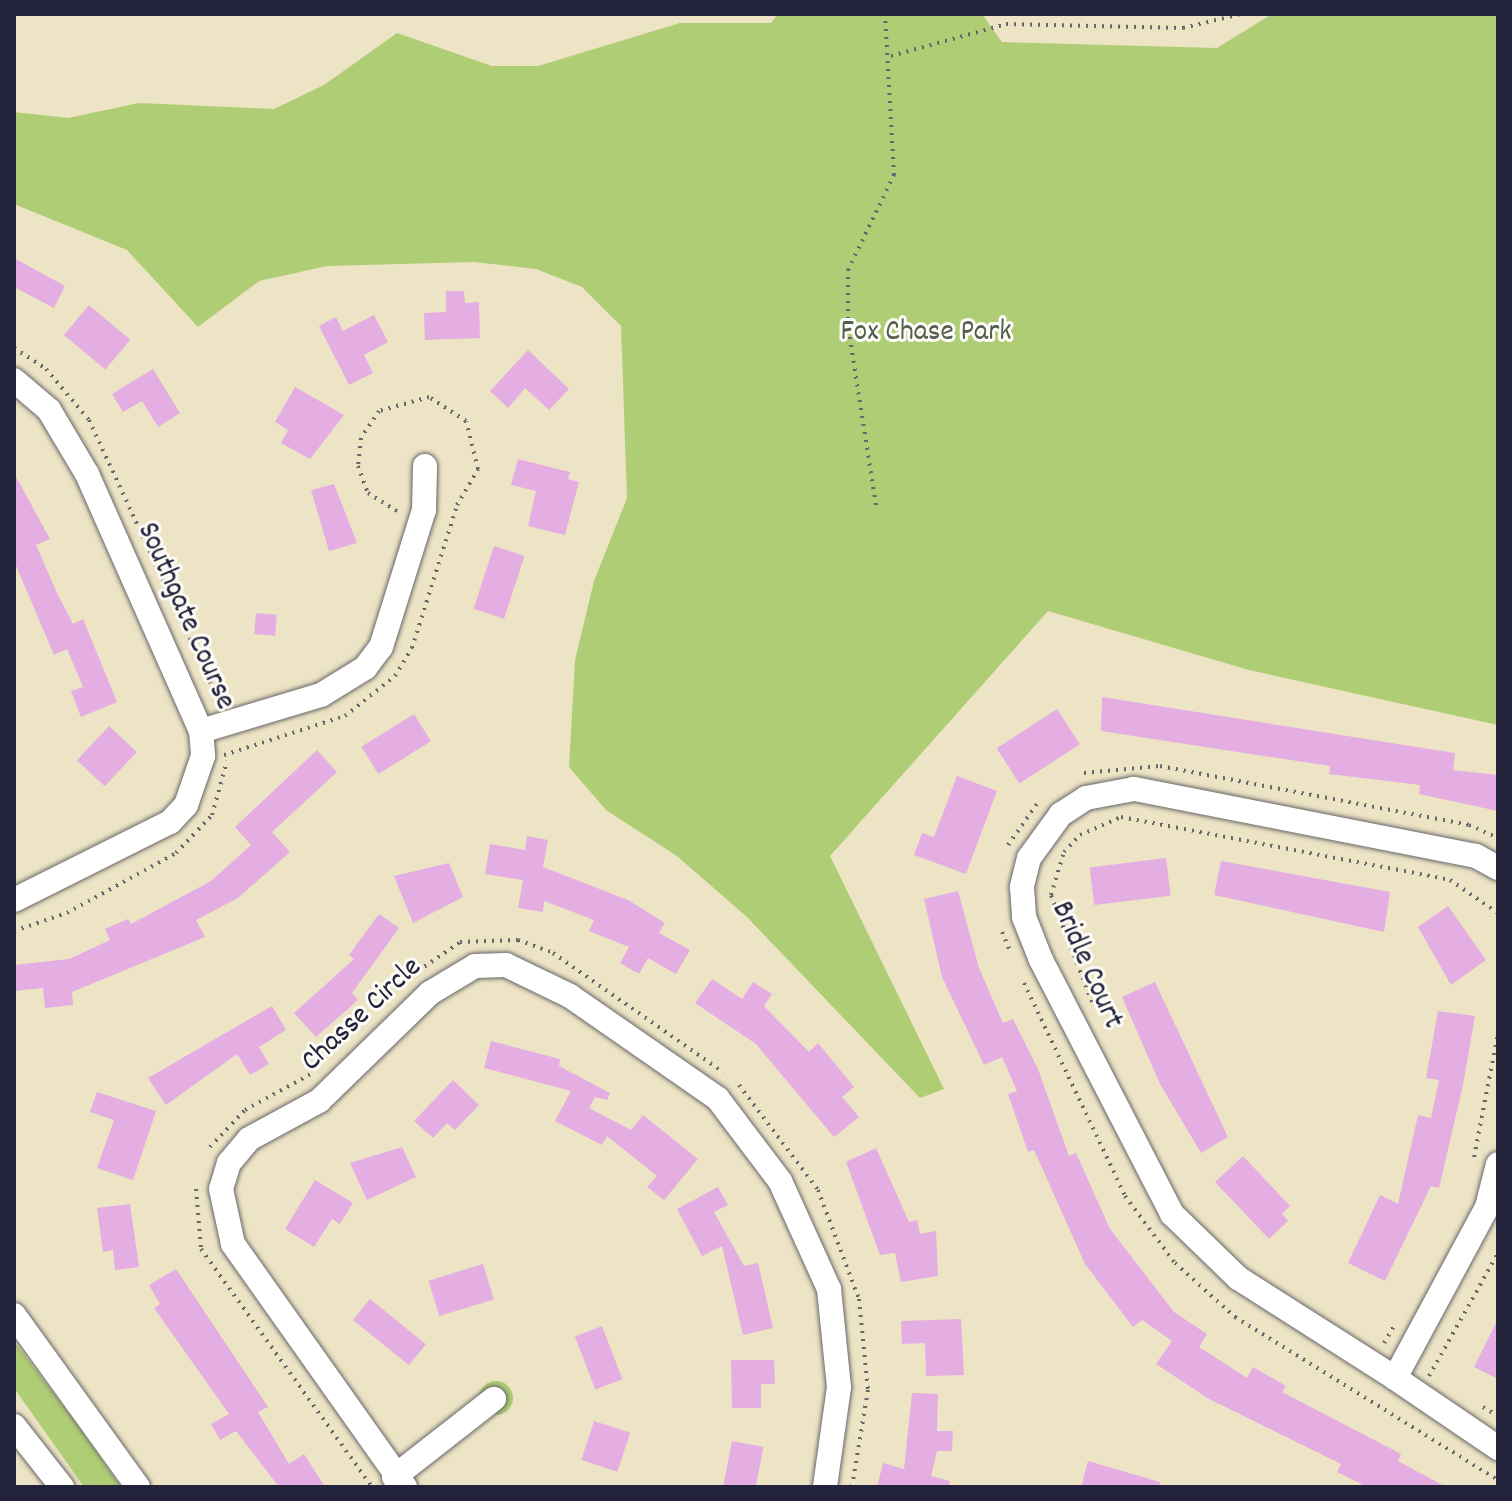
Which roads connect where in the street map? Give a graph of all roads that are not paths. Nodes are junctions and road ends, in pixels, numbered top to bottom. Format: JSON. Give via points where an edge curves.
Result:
{"nodes":[{"id":1,"x":14,"y":380,"type":"edge"},
{"id":2,"x":425,"y":466,"type":"dead end"},
{"id":3,"x":212,"y":727,"type":"junction"},
{"id":4,"x":1498,"y":868,"type":"edge"},
{"id":5,"x":14,"y":900,"type":"edge"},
{"id":6,"x":1498,"y":1164,"type":"edge"},
{"id":7,"x":14,"y":1315,"type":"edge"},
{"id":8,"x":1395,"y":1378,"type":"junction"},
{"id":9,"x":494,"y":1399,"type":"dead end"},
{"id":10,"x":14,"y":1426,"type":"edge"},
{"id":11,"x":1498,"y":1448,"type":"edge"},
{"id":12,"x":390,"y":1484,"type":"edge"},
{"id":13,"x":62,"y":1487,"type":"edge"},
{"id":14,"x":138,"y":1487,"type":"edge"},
{"id":15,"x":825,"y":1487,"type":"edge"}],
"edges":[{"from":1,"to":3,"type":"street","name":"Southgate Course","via":[[67,433]]},
{"from":2,"to":3,"type":"street","via":[[424,510],[381,647],[365,668],[321,695]]},
{"from":3,"to":5,"type":"street","name":"Southgate Course","via":[[198,782],[170,822]]},
{"from":4,"to":8,"type":"street","name":"Bridle Court","via":[[1476,856],[1134,789],[1086,798],[1061,814],[1029,858],[1022,887],[1024,917],[1041,960],[1172,1214],[1238,1278]]},
{"from":6,"to":8,"type":"street","via":[[1487,1207]]},
{"from":7,"to":14,"type":"street"},
{"from":8,"to":11,"type":"street","name":"Bridle Court"},
{"from":9,"to":12,"type":"street"},
{"from":10,"to":13,"type":"street"},
{"from":12,"to":15,"type":"street","name":"Chasse Circle","via":[[233,1244],[221,1189],[229,1163],[249,1139],[319,1101],[430,993],[475,966],[506,965],[570,996],[718,1099],[780,1181],[829,1289],[839,1387]]}]}
